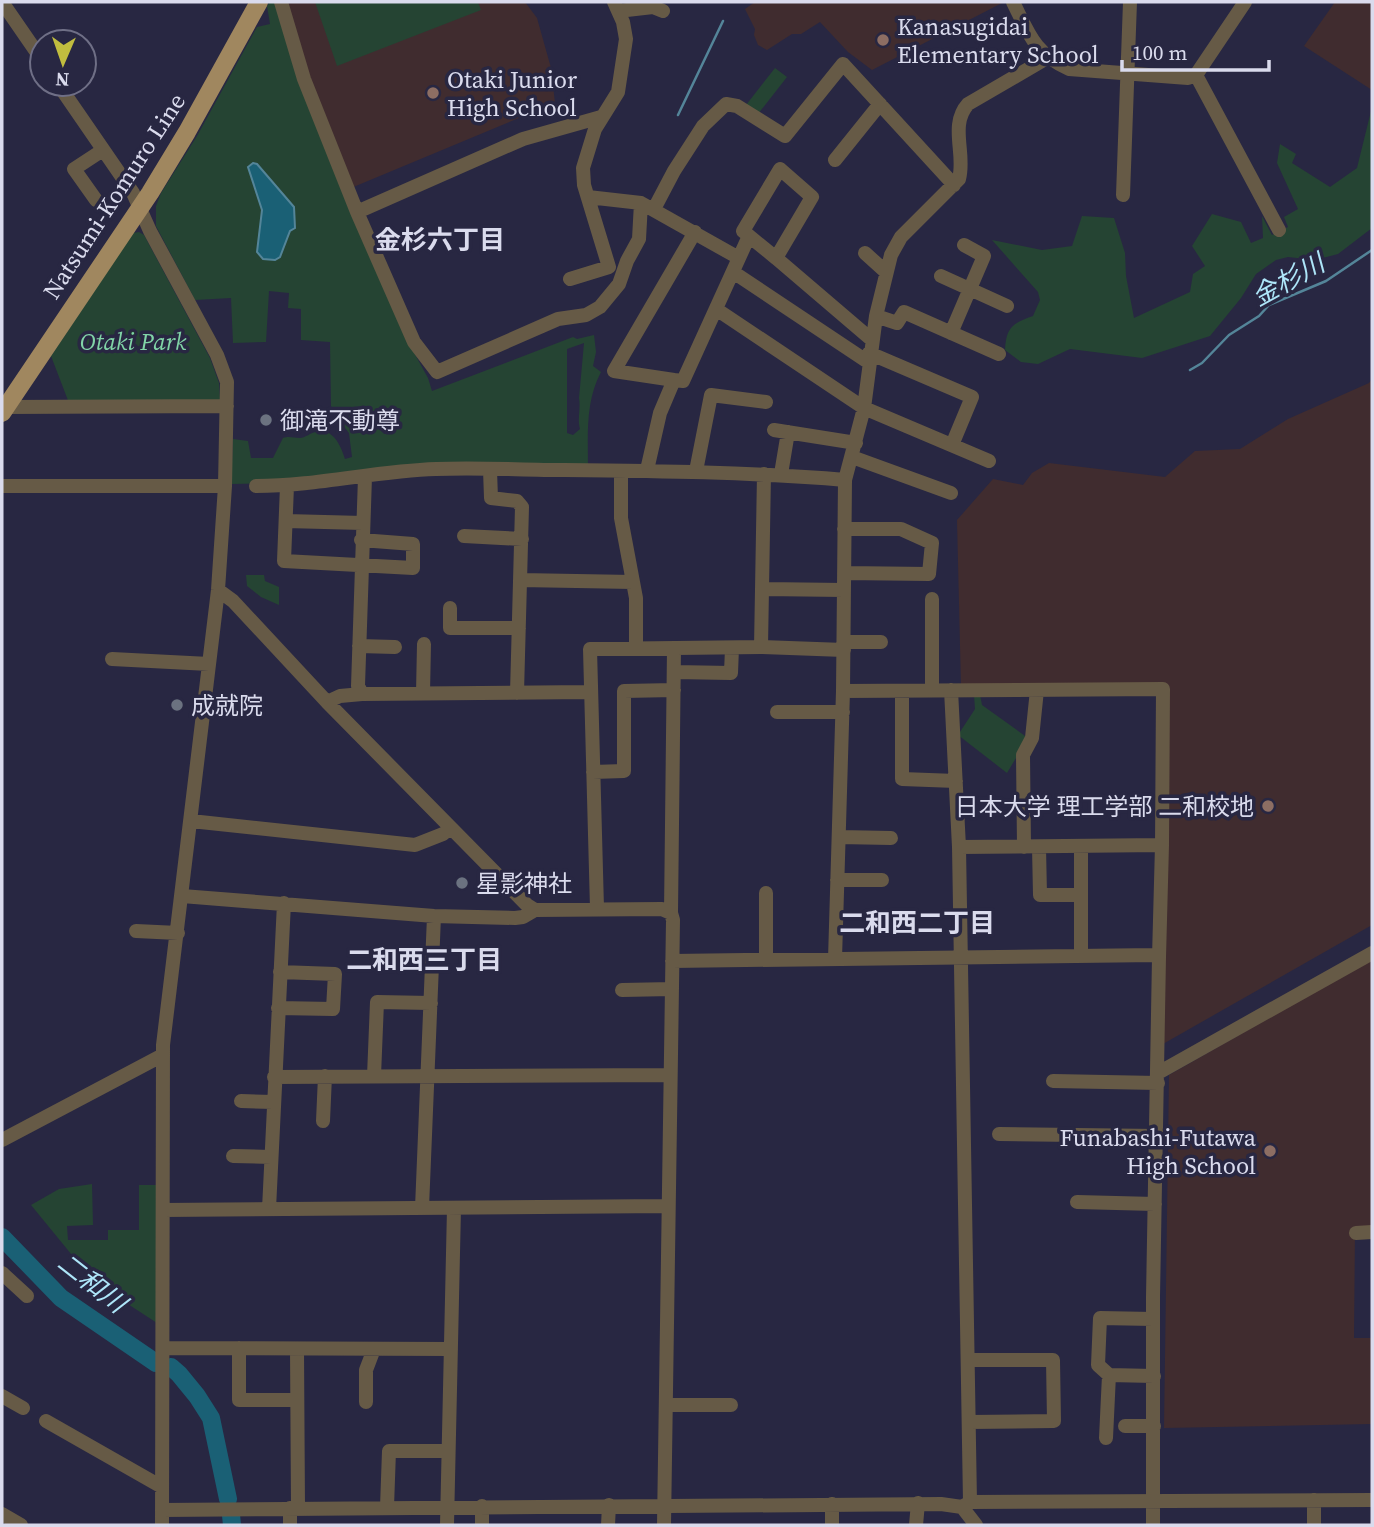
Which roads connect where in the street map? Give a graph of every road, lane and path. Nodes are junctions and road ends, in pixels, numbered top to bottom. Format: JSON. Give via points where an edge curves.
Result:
{"nodes":[{"id":1,"x":2,"y":2,"type":"edge"},
{"id":2,"x":259,"y":2,"type":"edge"},
{"id":3,"x":281,"y":2,"type":"edge"},
{"id":4,"x":1013,"y":2,"type":"edge"},
{"id":5,"x":1130,"y":2,"type":"edge"},
{"id":6,"x":1245,"y":2,"type":"edge"},
{"id":7,"x":616,"y":7,"type":"edge"},
{"id":8,"x":663,"y":11,"type":"dead end"},
{"id":9,"x":28,"y":40,"type":"edge"},
{"id":10,"x":1047,"y":58,"type":"junction"},
{"id":11,"x":1127,"y":75,"type":"junction"},
{"id":12,"x":1196,"y":75,"type":"junction"},
{"id":13,"x":68,"y":98,"type":"edge"},
{"id":14,"x":880,"y":104,"type":"junction"},
{"id":15,"x":601,"y":117,"type":"junction"},
{"id":16,"x":103,"y":150,"type":"junction"},
{"id":17,"x":835,"y":160,"type":"dead end"},
{"id":18,"x":954,"y":185,"type":"junction"},
{"id":19,"x":1123,"y":195,"type":"dead end"},
{"id":20,"x":588,"y":197,"type":"junction"},
{"id":21,"x":96,"y":200,"type":"dead end"},
{"id":22,"x":648,"y":206,"type":"junction"},
{"id":23,"x":140,"y":208,"type":"junction"},
{"id":24,"x":357,"y":212,"type":"junction"},
{"id":25,"x":1279,"y":230,"type":"dead end"},
{"id":26,"x":695,"y":232,"type":"junction"},
{"id":27,"x":749,"y":236,"type":"junction"},
{"id":28,"x":964,"y":245,"type":"dead end"},
{"id":29,"x":865,"y":253,"type":"dead end"},
{"id":30,"x":776,"y":258,"type":"junction"},
{"id":31,"x":736,"y":265,"type":"junction"},
{"id":32,"x":886,"y":272,"type":"junction"},
{"id":33,"x":941,"y":276,"type":"dead end"},
{"id":34,"x":570,"y":279,"type":"dead end"},
{"id":35,"x":970,"y":289,"type":"junction"},
{"id":36,"x":1007,"y":306,"type":"dead end"},
{"id":37,"x":716,"y":309,"type":"junction"},
{"id":38,"x":876,"y":316,"type":"junction"},
{"id":39,"x":951,"y":333,"type":"junction"},
{"id":40,"x":870,"y":352,"type":"junction"},
{"id":41,"x":999,"y":354,"type":"dead end"},
{"id":42,"x":674,"y":380,"type":"junction"},
{"id":43,"x":766,"y":401,"type":"dead end"},
{"id":44,"x":227,"y":406,"type":"junction"},
{"id":45,"x":864,"y":408,"type":"junction"},
{"id":46,"x":4,"y":410,"type":"edge"},
{"id":47,"x":952,"y":445,"type":"junction"},
{"id":48,"x":854,"y":450,"type":"junction"},
{"id":49,"x":989,"y":461,"type":"dead end"},
{"id":50,"x":490,"y":470,"type":"junction"},
{"id":51,"x":647,"y":470,"type":"junction"},
{"id":52,"x":621,"y":471,"type":"junction"},
{"id":53,"x":696,"y":471,"type":"junction"},
{"id":54,"x":764,"y":474,"type":"junction"},
{"id":55,"x":781,"y":474,"type":"junction"},
{"id":56,"x":365,"y":477,"type":"junction"},
{"id":57,"x":845,"y":480,"type":"junction"},
{"id":58,"x":2,"y":486,"type":"edge"},
{"id":59,"x":225,"y":486,"type":"junction"},
{"id":60,"x":256,"y":486,"type":"dead end"},
{"id":61,"x":287,"y":486,"type":"junction"},
{"id":62,"x":951,"y":493,"type":"dead end"},
{"id":63,"x":286,"y":521,"type":"junction"},
{"id":64,"x":363,"y":523,"type":"junction"},
{"id":65,"x":844,"y":529,"type":"junction"},
{"id":66,"x":464,"y":536,"type":"dead end"},
{"id":67,"x":522,"y":539,"type":"junction"},
{"id":68,"x":361,"y":540,"type":"junction"},
{"id":69,"x":360,"y":565,"type":"junction"},
{"id":70,"x":844,"y":573,"type":"junction"},
{"id":71,"x":520,"y":580,"type":"junction"},
{"id":72,"x":633,"y":582,"type":"junction"},
{"id":73,"x":763,"y":589,"type":"junction"},
{"id":74,"x":218,"y":590,"type":"junction"},
{"id":75,"x":844,"y":590,"type":"junction"},
{"id":76,"x":932,"y":599,"type":"dead end"},
{"id":77,"x":450,"y":608,"type":"dead end"},
{"id":78,"x":519,"y":628,"type":"junction"},
{"id":79,"x":881,"y":642,"type":"dead end"},
{"id":80,"x":424,"y":645,"type":"dead end"},
{"id":81,"x":359,"y":646,"type":"junction"},
{"id":82,"x":844,"y":646,"type":"junction"},
{"id":83,"x":395,"y":647,"type":"dead end"},
{"id":84,"x":636,"y":647,"type":"junction"},
{"id":85,"x":732,"y":648,"type":"junction"},
{"id":86,"x":761,"y":648,"type":"junction"},
{"id":87,"x":674,"y":649,"type":"junction"},
{"id":88,"x":112,"y":659,"type":"dead end"},
{"id":89,"x":209,"y":664,"type":"junction"},
{"id":90,"x":674,"y":672,"type":"junction"},
{"id":91,"x":674,"y":690,"type":"junction"},
{"id":92,"x":951,"y":690,"type":"junction"},
{"id":93,"x":1037,"y":690,"type":"junction"},
{"id":94,"x":844,"y":691,"type":"junction"},
{"id":95,"x":901,"y":691,"type":"junction"},
{"id":96,"x":932,"y":691,"type":"junction"},
{"id":97,"x":590,"y":692,"type":"junction"},
{"id":98,"x":423,"y":693,"type":"junction"},
{"id":99,"x":517,"y":693,"type":"junction"},
{"id":100,"x":362,"y":694,"type":"junction"},
{"id":101,"x":327,"y":702,"type":"junction"},
{"id":102,"x":777,"y":712,"type":"dead end"},
{"id":103,"x":843,"y":712,"type":"junction"},
{"id":104,"x":593,"y":772,"type":"junction"},
{"id":105,"x":956,"y":780,"type":"junction"},
{"id":106,"x":191,"y":821,"type":"junction"},
{"id":107,"x":450,"y":828,"type":"junction"},
{"id":108,"x":839,"y":837,"type":"junction"},
{"id":109,"x":891,"y":838,"type":"dead end"},
{"id":110,"x":1162,"y":845,"type":"junction"},
{"id":111,"x":1081,"y":846,"type":"junction"},
{"id":112,"x":959,"y":847,"type":"junction"},
{"id":113,"x":1031,"y":847,"type":"junction"},
{"id":114,"x":837,"y":880,"type":"junction"},
{"id":115,"x":882,"y":880,"type":"dead end"},
{"id":116,"x":766,"y":893,"type":"dead end"},
{"id":117,"x":1081,"y":895,"type":"junction"},
{"id":118,"x":182,"y":896,"type":"junction"},
{"id":119,"x":284,"y":903,"type":"junction"},
{"id":120,"x":597,"y":908,"type":"junction"},
{"id":121,"x":535,"y":909,"type":"junction"},
{"id":122,"x":671,"y":912,"type":"junction"},
{"id":123,"x":434,"y":916,"type":"junction"},
{"id":124,"x":136,"y":931,"type":"dead end"},
{"id":125,"x":178,"y":933,"type":"junction"},
{"id":126,"x":1372,"y":953,"type":"edge"},
{"id":127,"x":1081,"y":956,"type":"junction"},
{"id":128,"x":960,"y":957,"type":"junction"},
{"id":129,"x":1159,"y":957,"type":"junction"},
{"id":130,"x":766,"y":959,"type":"junction"},
{"id":131,"x":835,"y":959,"type":"junction"},
{"id":132,"x":672,"y":961,"type":"junction"},
{"id":133,"x":280,"y":972,"type":"junction"},
{"id":134,"x":672,"y":989,"type":"junction"},
{"id":135,"x":622,"y":990,"type":"dead end"},
{"id":136,"x":431,"y":1003,"type":"junction"},
{"id":137,"x":278,"y":1009,"type":"junction"},
{"id":138,"x":163,"y":1055,"type":"junction"},
{"id":139,"x":670,"y":1074,"type":"junction"},
{"id":140,"x":325,"y":1076,"type":"junction"},
{"id":141,"x":374,"y":1076,"type":"junction"},
{"id":142,"x":429,"y":1076,"type":"junction"},
{"id":143,"x":274,"y":1077,"type":"junction"},
{"id":144,"x":1158,"y":1078,"type":"junction"},
{"id":145,"x":1053,"y":1081,"type":"dead end"},
{"id":146,"x":241,"y":1101,"type":"dead end"},
{"id":147,"x":273,"y":1102,"type":"junction"},
{"id":148,"x":323,"y":1121,"type":"dead end"},
{"id":149,"x":999,"y":1135,"type":"dead end"},
{"id":150,"x":1157,"y":1136,"type":"junction"},
{"id":151,"x":2,"y":1140,"type":"edge"},
{"id":152,"x":233,"y":1156,"type":"dead end"},
{"id":153,"x":271,"y":1157,"type":"junction"},
{"id":154,"x":1077,"y":1202,"type":"dead end"},
{"id":155,"x":1155,"y":1204,"type":"junction"},
{"id":156,"x":668,"y":1206,"type":"junction"},
{"id":157,"x":422,"y":1208,"type":"junction"},
{"id":158,"x":454,"y":1208,"type":"junction"},
{"id":159,"x":269,"y":1209,"type":"junction"},
{"id":160,"x":163,"y":1210,"type":"junction"},
{"id":161,"x":1372,"y":1232,"type":"edge"},
{"id":162,"x":1356,"y":1233,"type":"dead end"},
{"id":163,"x":2,"y":1273,"type":"edge"},
{"id":164,"x":27,"y":1296,"type":"dead end"},
{"id":165,"x":1153,"y":1319,"type":"junction"},
{"id":166,"x":163,"y":1348,"type":"junction"},
{"id":167,"x":239,"y":1348,"type":"junction"},
{"id":168,"x":374,"y":1349,"type":"junction"},
{"id":169,"x":451,"y":1349,"type":"junction"},
{"id":170,"x":297,"y":1350,"type":"junction"},
{"id":171,"x":968,"y":1360,"type":"junction"},
{"id":172,"x":1109,"y":1376,"type":"junction"},
{"id":173,"x":1154,"y":1376,"type":"junction"},
{"id":174,"x":2,"y":1396,"type":"edge"},
{"id":175,"x":297,"y":1400,"type":"junction"},
{"id":176,"x":366,"y":1402,"type":"dead end"},
{"id":177,"x":666,"y":1405,"type":"junction"},
{"id":178,"x":731,"y":1405,"type":"dead end"},
{"id":179,"x":23,"y":1408,"type":"dead end"},
{"id":180,"x":46,"y":1421,"type":"dead end"},
{"id":181,"x":969,"y":1422,"type":"junction"},
{"id":182,"x":1125,"y":1426,"type":"dead end"},
{"id":183,"x":1154,"y":1426,"type":"junction"},
{"id":184,"x":1106,"y":1438,"type":"dead end"},
{"id":185,"x":448,"y":1451,"type":"junction"},
{"id":186,"x":162,"y":1487,"type":"junction"},
{"id":187,"x":1153,"y":1500,"type":"junction"},
{"id":188,"x":1314,"y":1500,"type":"junction"},
{"id":189,"x":1372,"y":1500,"type":"edge"},
{"id":190,"x":918,"y":1503,"type":"junction"},
{"id":191,"x":832,"y":1504,"type":"junction"},
{"id":192,"x":966,"y":1504,"type":"junction"},
{"id":193,"x":608,"y":1505,"type":"junction"},
{"id":194,"x":665,"y":1505,"type":"junction"},
{"id":195,"x":447,"y":1506,"type":"junction"},
{"id":196,"x":482,"y":1506,"type":"junction"},
{"id":197,"x":387,"y":1507,"type":"junction"},
{"id":198,"x":294,"y":1508,"type":"junction"},
{"id":199,"x":162,"y":1510,"type":"junction"},
{"id":200,"x":2,"y":1514,"type":"edge"},
{"id":201,"x":21,"y":1525,"type":"edge"},
{"id":202,"x":162,"y":1525,"type":"edge"},
{"id":203,"x":290,"y":1525,"type":"edge"},
{"id":204,"x":447,"y":1525,"type":"edge"},
{"id":205,"x":482,"y":1525,"type":"edge"},
{"id":206,"x":608,"y":1525,"type":"edge"},
{"id":207,"x":664,"y":1525,"type":"edge"},
{"id":208,"x":832,"y":1525,"type":"edge"},
{"id":209,"x":916,"y":1525,"type":"edge"},
{"id":210,"x":976,"y":1525,"type":"edge"},
{"id":211,"x":1153,"y":1525,"type":"edge"},
{"id":212,"x":1314,"y":1525,"type":"edge"}],
"edges":[{"from":1,"to":9,"type":"street"},
{"from":2,"to":23,"type":"main road","name":"Natsumi-Komuro Line"},
{"from":3,"to":24,"type":"street","via":[[304,79]]},
{"from":4,"to":10,"type":"street"},
{"from":5,"to":11,"type":"street"},
{"from":6,"to":12,"type":"street"},
{"from":7,"to":8,"type":"street","via":[[653,6]]},
{"from":7,"to":15,"type":"street","via":[[626,39],[617,97]]},
{"from":10,"to":11,"type":"street","via":[[1069,69]]},
{"from":10,"to":18,"type":"street","via":[[961,112],[961,175]]},
{"from":11,"to":12,"type":"street"},
{"from":11,"to":19,"type":"street"},
{"from":12,"to":25,"type":"street"},
{"from":13,"to":16,"type":"street"},
{"from":14,"to":17,"type":"street"},
{"from":14,"to":18,"type":"street"},
{"from":14,"to":22,"type":"street","via":[[843,64],[785,136],[726,104],[703,126]]},
{"from":15,"to":20,"type":"street","via":[[583,168]]},
{"from":15,"to":24,"type":"street","via":[[523,139]]},
{"from":16,"to":21,"type":"street","via":[[74,169]]},
{"from":16,"to":23,"type":"street"},
{"from":18,"to":32,"type":"street","via":[[901,237]]},
{"from":20,"to":22,"type":"street"},
{"from":20,"to":34,"type":"street","via":[[609,267]]},
{"from":22,"to":24,"type":"street","via":[[619,284],[600,307],[586,315],[558,319],[437,372],[414,342]]},
{"from":22,"to":26,"type":"street"},
{"from":23,"to":44,"type":"street","via":[[217,355],[226,376]]},
{"from":23,"to":46,"type":"main road","name":"Natsumi-Komuro Line"},
{"from":26,"to":31,"type":"street"},
{"from":26,"to":42,"type":"street","via":[[614,371]]},
{"from":27,"to":30,"type":"street"},
{"from":27,"to":30,"type":"street","via":[[743,231],[780,169],[812,197]]},
{"from":27,"to":31,"type":"street"},
{"from":28,"to":35,"type":"street","via":[[984,256]]},
{"from":29,"to":32,"type":"street"},
{"from":30,"to":40,"type":"street"},
{"from":31,"to":37,"type":"street"},
{"from":31,"to":40,"type":"street"},
{"from":32,"to":38,"type":"street"},
{"from":33,"to":35,"type":"street"},
{"from":35,"to":36,"type":"street"},
{"from":35,"to":39,"type":"street"},
{"from":37,"to":42,"type":"street","via":[[683,382]]},
{"from":37,"to":45,"type":"street"},
{"from":38,"to":39,"type":"street","via":[[897,323],[904,312]]},
{"from":38,"to":40,"type":"street"},
{"from":39,"to":41,"type":"street"},
{"from":40,"to":45,"type":"street"},
{"from":40,"to":47,"type":"street","via":[[972,397]]},
{"from":42,"to":51,"type":"street","via":[[660,413]]},
{"from":43,"to":53,"type":"street","via":[[710,395]]},
{"from":44,"to":46,"type":"street"},
{"from":44,"to":59,"type":"street"},
{"from":45,"to":47,"type":"street"},
{"from":45,"to":48,"type":"street"},
{"from":47,"to":49,"type":"street"},
{"from":48,"to":55,"type":"street","via":[[781,431]]},
{"from":48,"to":57,"type":"street"},
{"from":48,"to":62,"type":"street"},
{"from":50,"to":52,"type":"street"},
{"from":50,"to":56,"type":"street","via":[[426,469]]},
{"from":50,"to":67,"type":"street","via":[[491,498],[520,503]]},
{"from":51,"to":52,"type":"street"},
{"from":51,"to":53,"type":"street"},
{"from":52,"to":72,"type":"street","via":[[621,518]]},
{"from":53,"to":54,"type":"street"},
{"from":54,"to":55,"type":"street"},
{"from":54,"to":73,"type":"street"},
{"from":55,"to":57,"type":"street"},
{"from":56,"to":61,"type":"street"},
{"from":56,"to":64,"type":"street"},
{"from":57,"to":65,"type":"street"},
{"from":58,"to":59,"type":"street"},
{"from":59,"to":74,"type":"street"},
{"from":60,"to":61,"type":"street"},
{"from":61,"to":63,"type":"street"},
{"from":63,"to":64,"type":"street"},
{"from":63,"to":69,"type":"street","via":[[284,561]]},
{"from":64,"to":68,"type":"street"},
{"from":65,"to":70,"type":"street"},
{"from":65,"to":70,"type":"street","via":[[901,530],[932,543],[929,574]]},
{"from":66,"to":67,"type":"street"},
{"from":67,"to":71,"type":"street"},
{"from":68,"to":69,"type":"street"},
{"from":68,"to":69,"type":"street","via":[[413,544],[413,568]]},
{"from":69,"to":81,"type":"street"},
{"from":70,"to":75,"type":"street"},
{"from":71,"to":72,"type":"street"},
{"from":71,"to":78,"type":"street"},
{"from":72,"to":84,"type":"street"},
{"from":73,"to":75,"type":"street"},
{"from":73,"to":86,"type":"street"},
{"from":74,"to":89,"type":"street"},
{"from":74,"to":101,"type":"street"},
{"from":75,"to":82,"type":"street"},
{"from":76,"to":96,"type":"street"},
{"from":77,"to":78,"type":"street","via":[[450,628]]},
{"from":78,"to":99,"type":"street"},
{"from":79,"to":82,"type":"street"},
{"from":80,"to":98,"type":"street"},
{"from":81,"to":83,"type":"street"},
{"from":81,"to":100,"type":"street"},
{"from":82,"to":86,"type":"street"},
{"from":82,"to":94,"type":"street"},
{"from":84,"to":87,"type":"street"},
{"from":84,"to":97,"type":"street","via":[[590,649]]},
{"from":85,"to":86,"type":"street"},
{"from":85,"to":87,"type":"street"},
{"from":85,"to":90,"type":"street","via":[[731,673]]},
{"from":87,"to":90,"type":"street"},
{"from":88,"to":89,"type":"street"},
{"from":89,"to":106,"type":"street"},
{"from":90,"to":91,"type":"street"},
{"from":91,"to":104,"type":"street","via":[[624,691],[624,771]]},
{"from":91,"to":122,"type":"street"},
{"from":92,"to":93,"type":"street"},
{"from":92,"to":96,"type":"street"},
{"from":92,"to":105,"type":"street"},
{"from":93,"to":110,"type":"street","via":[[1163,689]]},
{"from":93,"to":113,"type":"street","via":[[1032,738],[1023,755]]},
{"from":94,"to":95,"type":"street"},
{"from":94,"to":103,"type":"street"},
{"from":95,"to":96,"type":"street"},
{"from":95,"to":105,"type":"street","via":[[902,779]]},
{"from":97,"to":99,"type":"street"},
{"from":97,"to":104,"type":"street"},
{"from":98,"to":99,"type":"street"},
{"from":98,"to":100,"type":"street"},
{"from":100,"to":101,"type":"street","via":[[340,695]]},
{"from":101,"to":107,"type":"street"},
{"from":102,"to":103,"type":"street"},
{"from":103,"to":108,"type":"street"},
{"from":104,"to":120,"type":"street"},
{"from":105,"to":112,"type":"street"},
{"from":106,"to":107,"type":"street","via":[[415,845]]},
{"from":106,"to":118,"type":"street"},
{"from":107,"to":121,"type":"street"},
{"from":108,"to":109,"type":"street"},
{"from":108,"to":114,"type":"street"},
{"from":110,"to":111,"type":"street"},
{"from":110,"to":129,"type":"street"},
{"from":111,"to":113,"type":"street"},
{"from":111,"to":117,"type":"street"},
{"from":112,"to":113,"type":"street"},
{"from":112,"to":128,"type":"street"},
{"from":113,"to":117,"type":"street","via":[[1040,895]]},
{"from":114,"to":115,"type":"street"},
{"from":114,"to":131,"type":"street"},
{"from":116,"to":130,"type":"street"},
{"from":117,"to":127,"type":"street"},
{"from":118,"to":119,"type":"street"},
{"from":118,"to":125,"type":"street"},
{"from":119,"to":123,"type":"street"},
{"from":119,"to":133,"type":"street"},
{"from":120,"to":121,"type":"street"},
{"from":120,"to":122,"type":"street"},
{"from":121,"to":123,"type":"street","via":[[515,918]]},
{"from":122,"to":132,"type":"street"},
{"from":123,"to":136,"type":"street"},
{"from":124,"to":125,"type":"street"},
{"from":125,"to":138,"type":"street"},
{"from":126,"to":144,"type":"street"},
{"from":127,"to":128,"type":"street"},
{"from":127,"to":129,"type":"street"},
{"from":128,"to":131,"type":"street"},
{"from":128,"to":171,"type":"street"},
{"from":129,"to":144,"type":"street"},
{"from":130,"to":131,"type":"street"},
{"from":130,"to":132,"type":"street"},
{"from":132,"to":134,"type":"street"},
{"from":133,"to":137,"type":"street"},
{"from":133,"to":137,"type":"street","via":[[334,974],[334,986],[332,1009]]},
{"from":134,"to":135,"type":"street"},
{"from":134,"to":139,"type":"street"},
{"from":136,"to":141,"type":"street","via":[[377,1002]]},
{"from":136,"to":142,"type":"street"},
{"from":137,"to":143,"type":"street"},
{"from":138,"to":151,"type":"street"},
{"from":138,"to":160,"type":"street"},
{"from":139,"to":142,"type":"street"},
{"from":139,"to":156,"type":"street"},
{"from":140,"to":141,"type":"street"},
{"from":140,"to":143,"type":"street"},
{"from":140,"to":148,"type":"street"},
{"from":141,"to":142,"type":"street"},
{"from":142,"to":157,"type":"street"},
{"from":143,"to":147,"type":"street"},
{"from":144,"to":145,"type":"street"},
{"from":144,"to":150,"type":"street"},
{"from":146,"to":147,"type":"street"},
{"from":147,"to":153,"type":"street"},
{"from":149,"to":150,"type":"street"},
{"from":150,"to":155,"type":"street"},
{"from":152,"to":153,"type":"street"},
{"from":153,"to":159,"type":"street"},
{"from":154,"to":155,"type":"street"},
{"from":155,"to":165,"type":"street"},
{"from":156,"to":158,"type":"street"},
{"from":156,"to":177,"type":"street"},
{"from":157,"to":158,"type":"street"},
{"from":157,"to":159,"type":"street"},
{"from":158,"to":169,"type":"street"},
{"from":159,"to":160,"type":"street"},
{"from":160,"to":166,"type":"street"},
{"from":161,"to":162,"type":"street"},
{"from":163,"to":164,"type":"street"},
{"from":165,"to":172,"type":"street","via":[[1100,1318],[1098,1365]]},
{"from":165,"to":173,"type":"street"},
{"from":166,"to":167,"type":"street"},
{"from":166,"to":186,"type":"street"},
{"from":167,"to":170,"type":"street"},
{"from":167,"to":175,"type":"street","via":[[239,1400]]},
{"from":168,"to":169,"type":"street"},
{"from":168,"to":170,"type":"street"},
{"from":168,"to":176,"type":"street","via":[[366,1370]]},
{"from":169,"to":185,"type":"street"},
{"from":170,"to":175,"type":"street"},
{"from":171,"to":181,"type":"street"},
{"from":171,"to":181,"type":"street","via":[[1053,1360],[1054,1421]]},
{"from":172,"to":173,"type":"street"},
{"from":172,"to":184,"type":"street"},
{"from":173,"to":183,"type":"street"},
{"from":174,"to":179,"type":"street"},
{"from":175,"to":198,"type":"street"},
{"from":177,"to":178,"type":"street"},
{"from":177,"to":194,"type":"street"},
{"from":180,"to":186,"type":"street"},
{"from":181,"to":192,"type":"street"},
{"from":182,"to":183,"type":"street"},
{"from":183,"to":187,"type":"street"},
{"from":185,"to":195,"type":"street"},
{"from":185,"to":197,"type":"street","via":[[389,1451]]},
{"from":186,"to":199,"type":"street"},
{"from":187,"to":188,"type":"street"},
{"from":187,"to":192,"type":"street"},
{"from":187,"to":211,"type":"street"},
{"from":188,"to":189,"type":"street"},
{"from":188,"to":212,"type":"street"},
{"from":190,"to":191,"type":"street"},
{"from":190,"to":192,"type":"street"},
{"from":190,"to":209,"type":"street"},
{"from":191,"to":194,"type":"street"},
{"from":191,"to":208,"type":"street"},
{"from":192,"to":210,"type":"street"},
{"from":193,"to":194,"type":"street"},
{"from":193,"to":196,"type":"street"},
{"from":193,"to":206,"type":"street"},
{"from":194,"to":207,"type":"street"},
{"from":195,"to":196,"type":"street"},
{"from":195,"to":197,"type":"street"},
{"from":195,"to":204,"type":"street"},
{"from":196,"to":205,"type":"street"},
{"from":197,"to":198,"type":"street"},
{"from":198,"to":199,"type":"street"},
{"from":198,"to":203,"type":"street"},
{"from":199,"to":202,"type":"street"},
{"from":200,"to":201,"type":"street"}]}
